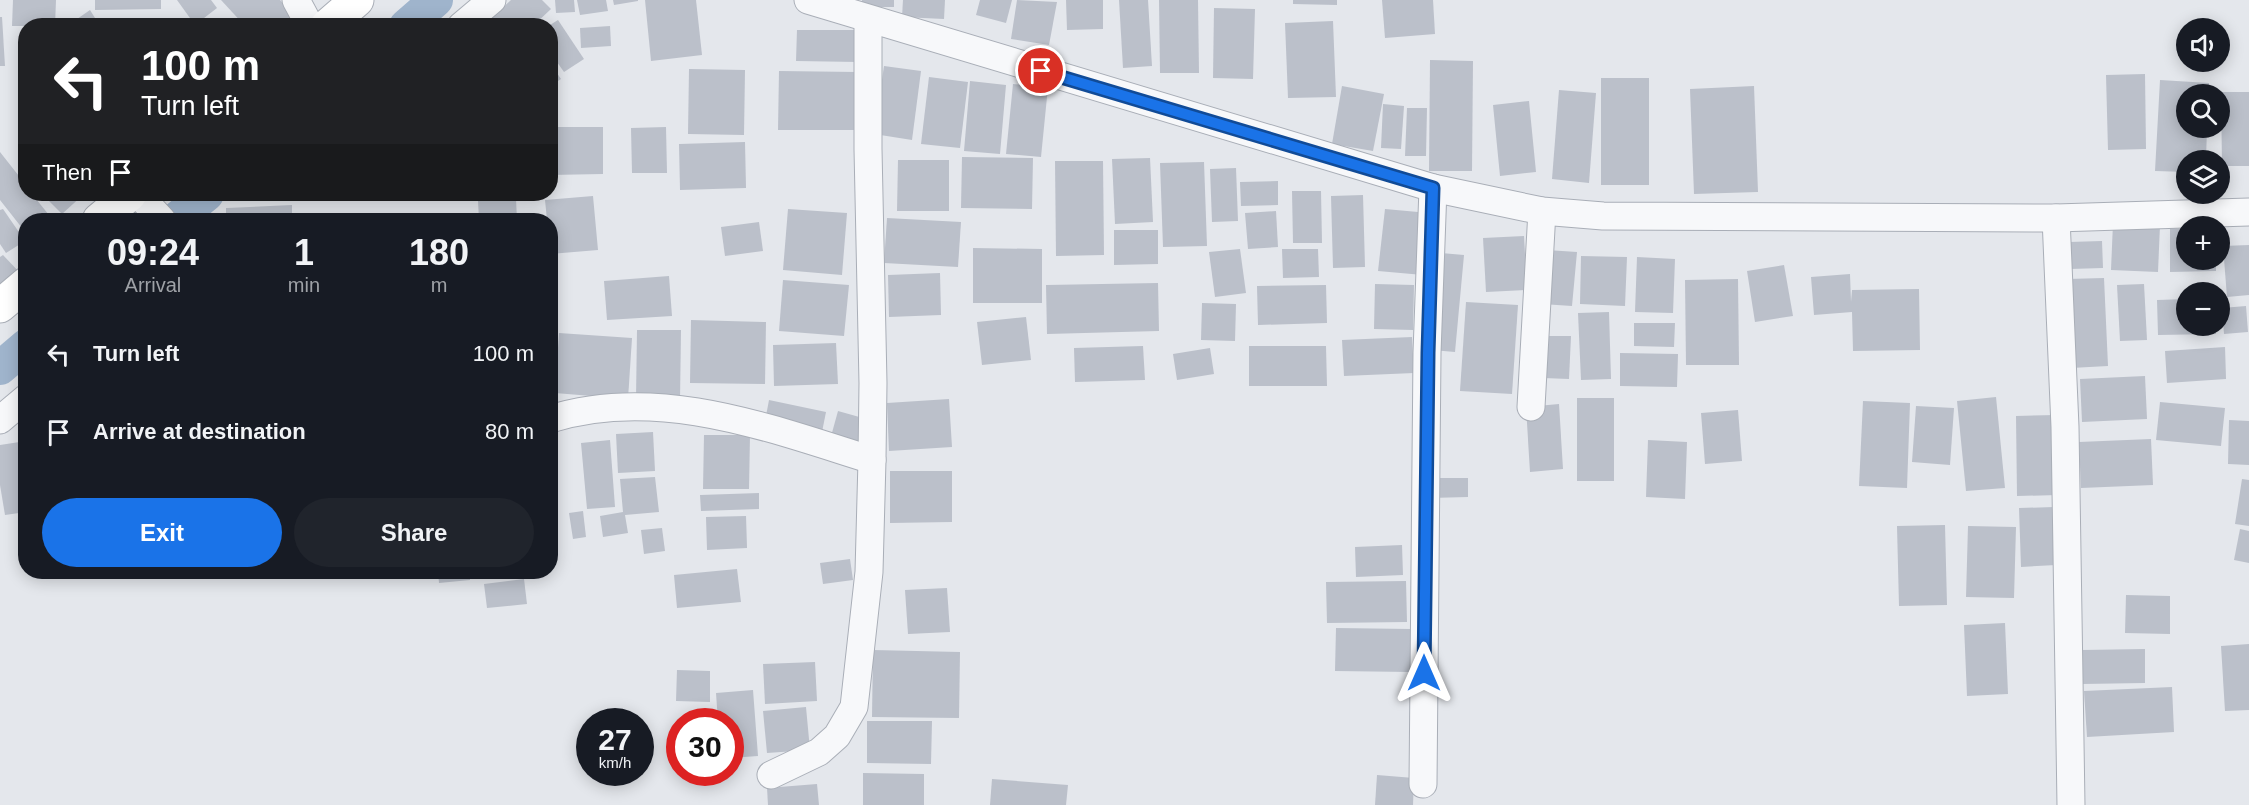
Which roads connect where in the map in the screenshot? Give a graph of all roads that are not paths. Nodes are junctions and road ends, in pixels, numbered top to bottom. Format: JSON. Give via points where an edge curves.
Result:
{"nodes":[{"id":1,"x":296,"y":0,"type":"edge"},
{"id":2,"x":357,"y":0,"type":"edge"},
{"id":3,"x":492,"y":0,"type":"edge"},
{"id":4,"x":808,"y":0,"type":"edge"},
{"id":5,"x":306,"y":18,"type":"edge"},
{"id":6,"x":336,"y":18,"type":"edge"},
{"id":7,"x":471,"y":18,"type":"edge"},
{"id":8,"x":868,"y":19,"type":"junction"},
{"id":9,"x":1433,"y":188,"type":"junction"},
{"id":10,"x":146,"y":204,"type":"edge"},
{"id":11,"x":1542,"y":211,"type":"junction"},
{"id":12,"x":2249,"y":212,"type":"edge"},
{"id":13,"x":120,"y":213,"type":"edge"},
{"id":14,"x":2056,"y":218,"type":"junction"},
{"id":15,"x":18,"y":291,"type":"edge"},
{"id":16,"x":0,"y":306,"type":"edge"},
{"id":17,"x":18,"y":405,"type":"edge"},
{"id":18,"x":1531,"y":406,"type":"dead end"},
{"id":19,"x":558,"y":417,"type":"edge"},
{"id":20,"x":0,"y":420,"type":"edge"},
{"id":21,"x":872,"y":460,"type":"junction"},
{"id":22,"x":771,"y":775,"type":"dead end"},
{"id":23,"x":1423,"y":784,"type":"dead end"},
{"id":24,"x":2071,"y":805,"type":"edge"}],
"edges":[{"from":1,"to":5,"type":"street"},
{"from":2,"to":6,"type":"main road"},
{"from":3,"to":7,"type":"street"},
{"from":4,"to":8,"type":"street"},
{"from":8,"to":9,"type":"street"},
{"from":8,"to":21,"type":"street"},
{"from":9,"to":11,"type":"street"},
{"from":9,"to":23,"type":"street"},
{"from":10,"to":13,"type":"main road"},
{"from":11,"to":14,"type":"street","via":[[1603,216]]},
{"from":11,"to":18,"type":"street"},
{"from":12,"to":14,"type":"street"},
{"from":14,"to":24,"type":"street","via":[[2065,427]]},
{"from":15,"to":16,"type":"main road"},
{"from":17,"to":20,"type":"street"},
{"from":19,"to":21,"type":"street","via":[[599,407],[646,406],[750,422]]},
{"from":21,"to":22,"type":"street","via":[[869,572],[854,707],[837,736],[819,752]]}]}
